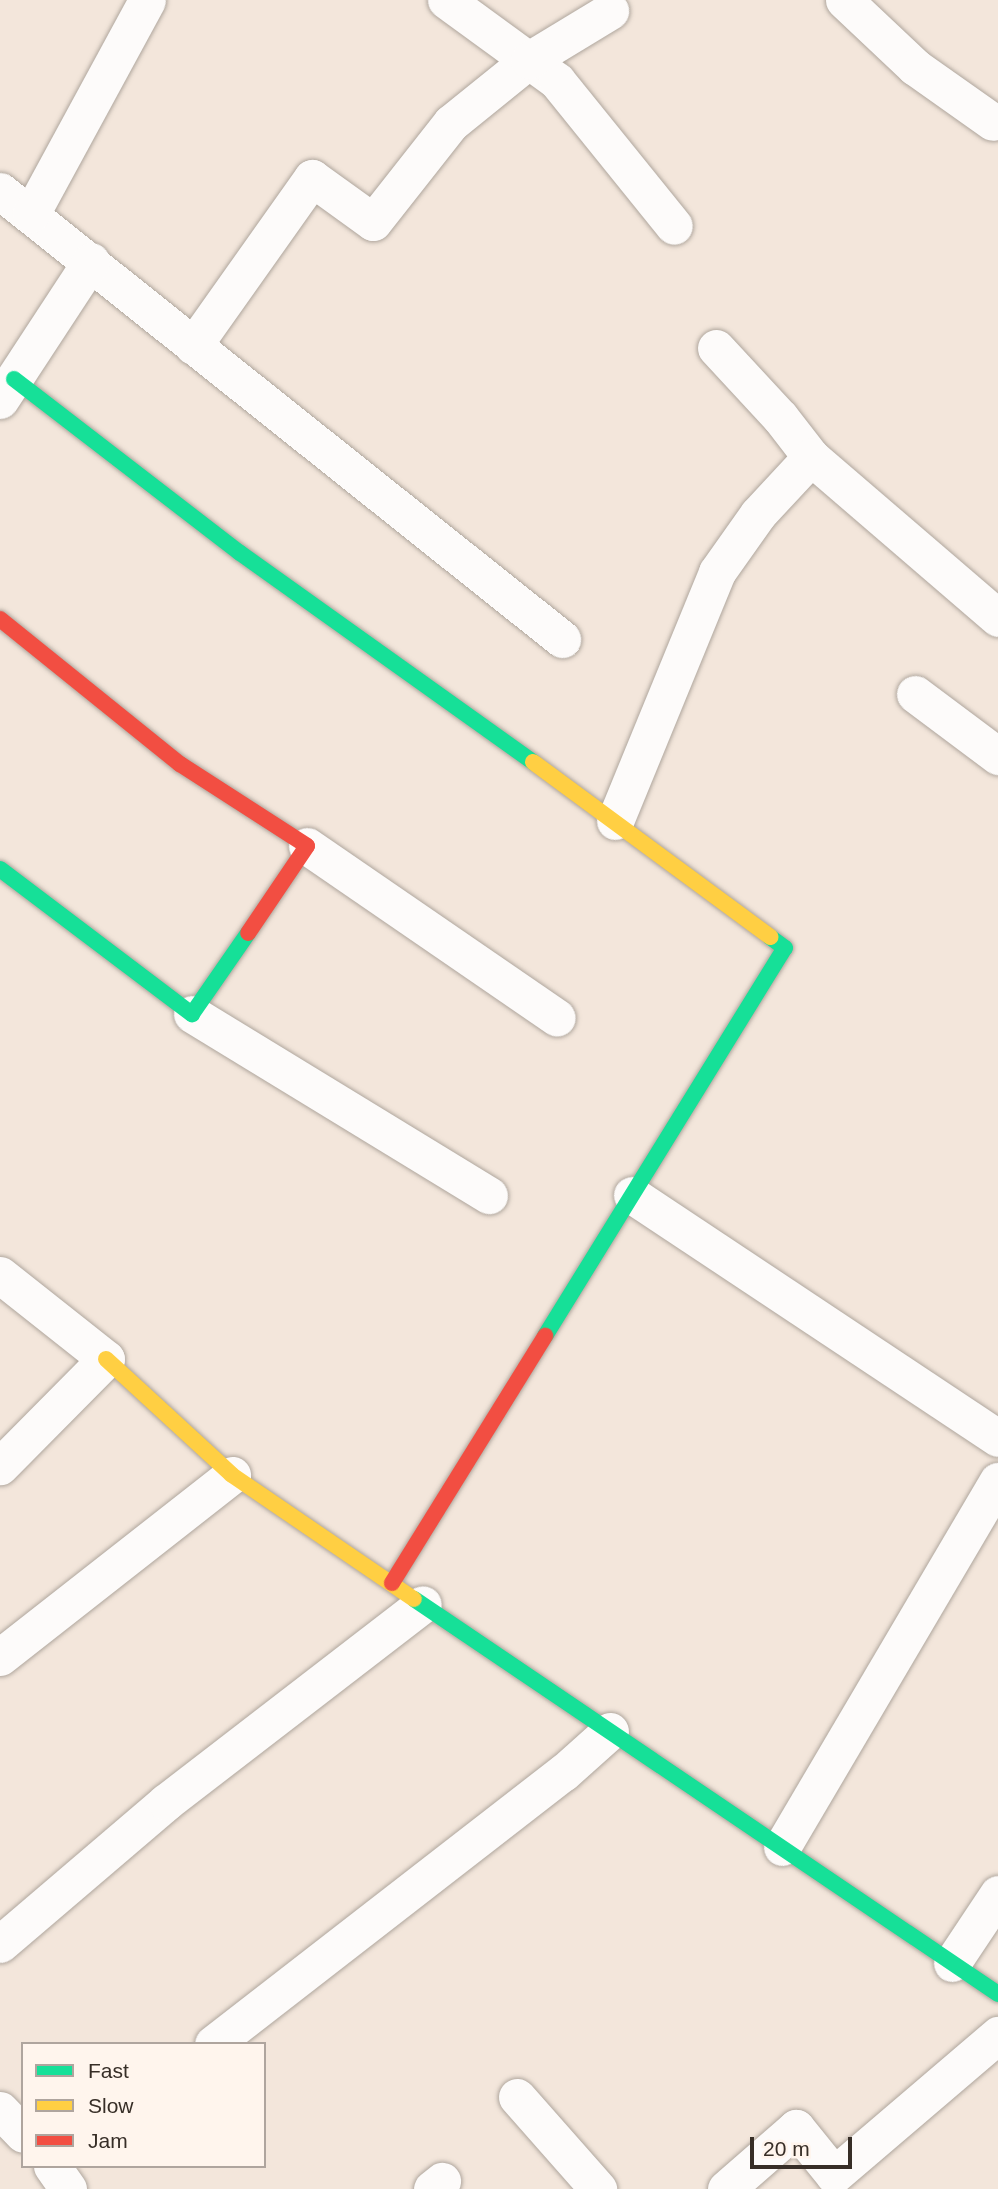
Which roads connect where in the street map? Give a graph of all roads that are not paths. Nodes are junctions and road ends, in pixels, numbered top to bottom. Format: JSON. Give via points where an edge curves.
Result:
{"nodes":[{"id":1,"x":147,"y":0,"type":"edge"},
{"id":2,"x":446,"y":0,"type":"edge"},
{"id":3,"x":850,"y":2,"type":"edge"},
{"id":4,"x":610,"y":11,"type":"dead end"},
{"id":5,"x":529,"y":60,"type":"junction"},
{"id":6,"x":993,"y":122,"type":"dead end"},
{"id":7,"x":0,"y":191,"type":"edge"},
{"id":8,"x":32,"y":214,"type":"junction"},
{"id":9,"x":674,"y":226,"type":"dead end"},
{"id":10,"x":91,"y":261,"type":"junction"},
{"id":11,"x":193,"y":346,"type":"junction"},
{"id":12,"x":716,"y":348,"type":"dead end"},
{"id":13,"x":7,"y":390,"type":"edge"},
{"id":14,"x":811,"y":457,"type":"junction"},
{"id":15,"x":998,"y":618,"type":"edge"},
{"id":16,"x":0,"y":619,"type":"edge"},
{"id":17,"x":562,"y":639,"type":"dead end"},
{"id":18,"x":915,"y":694,"type":"dead end"},
{"id":19,"x":998,"y":756,"type":"edge"},
{"id":20,"x":615,"y":821,"type":"junction"},
{"id":21,"x":307,"y":846,"type":"junction"},
{"id":22,"x":0,"y":869,"type":"edge"},
{"id":23,"x":192,"y":1014,"type":"junction"},
{"id":24,"x":557,"y":1018,"type":"dead end"},
{"id":25,"x":489,"y":1195,"type":"dead end"},
{"id":26,"x":632,"y":1195,"type":"junction"},
{"id":27,"x":0,"y":1275,"type":"edge"},
{"id":28,"x":106,"y":1359,"type":"junction"},
{"id":29,"x":998,"y":1438,"type":"edge"},
{"id":30,"x":0,"y":1466,"type":"edge"},
{"id":31,"x":232,"y":1475,"type":"junction"},
{"id":32,"x":998,"y":1481,"type":"edge"},
{"id":33,"x":392,"y":1583,"type":"junction"},
{"id":34,"x":423,"y":1604,"type":"junction"},
{"id":35,"x":0,"y":1657,"type":"edge"},
{"id":36,"x":610,"y":1731,"type":"junction"},
{"id":37,"x":782,"y":1847,"type":"junction"},
{"id":38,"x":998,"y":1894,"type":"edge"},
{"id":39,"x":0,"y":1944,"type":"edge"},
{"id":40,"x":951,"y":1963,"type":"junction"},
{"id":41,"x":998,"y":1994,"type":"edge"},
{"id":42,"x":998,"y":2035,"type":"edge"},
{"id":43,"x":216,"y":2042,"type":"edge"},
{"id":44,"x":517,"y":2097,"type":"dead end"},
{"id":45,"x":0,"y":2110,"type":"edge"},
{"id":46,"x":21,"y":2132,"type":"edge"},
{"id":47,"x":598,"y":2189,"type":"edge"},
{"id":48,"x":726,"y":2189,"type":"edge"}],
"edges":[{"from":1,"to":8,"type":"street"},
{"from":2,"to":5,"type":"street"},
{"from":3,"to":6,"type":"street","via":[[915,67]]},
{"from":4,"to":5,"type":"street"},
{"from":5,"to":9,"type":"street","via":[[557,81]]},
{"from":5,"to":11,"type":"street","via":[[451,123],[373,222],[312,178]]},
{"from":7,"to":8,"type":"street"},
{"from":8,"to":10,"type":"street"},
{"from":10,"to":11,"type":"street"},
{"from":10,"to":13,"type":"street"},
{"from":11,"to":17,"type":"street"},
{"from":12,"to":14,"type":"street"},
{"from":13,"to":20,"type":"street"},
{"from":14,"to":15,"type":"street"},
{"from":14,"to":20,"type":"street","via":[[758,514],[717,572]]},
{"from":16,"to":21,"type":"street","via":[[180,764]]},
{"from":18,"to":19,"type":"street"},
{"from":20,"to":26,"type":"street","via":[[785,948]]},
{"from":21,"to":23,"type":"street"},
{"from":21,"to":24,"type":"street"},
{"from":22,"to":23,"type":"street"},
{"from":23,"to":25,"type":"street"},
{"from":26,"to":29,"type":"street"},
{"from":26,"to":33,"type":"street"},
{"from":27,"to":28,"type":"street"},
{"from":28,"to":30,"type":"street"},
{"from":28,"to":31,"type":"street"},
{"from":31,"to":33,"type":"street"},
{"from":31,"to":35,"type":"street"},
{"from":32,"to":37,"type":"street"},
{"from":33,"to":34,"type":"street"},
{"from":34,"to":36,"type":"street"},
{"from":34,"to":39,"type":"street","via":[[166,1802]]},
{"from":36,"to":37,"type":"street"},
{"from":36,"to":43,"type":"street","via":[[563,1773]]},
{"from":37,"to":40,"type":"street"},
{"from":38,"to":40,"type":"street"},
{"from":40,"to":41,"type":"street"},
{"from":42,"to":48,"type":"street","via":[[834,2175],[796,2128]]},
{"from":44,"to":47,"type":"street"},
{"from":45,"to":46,"type":"street"}]}
